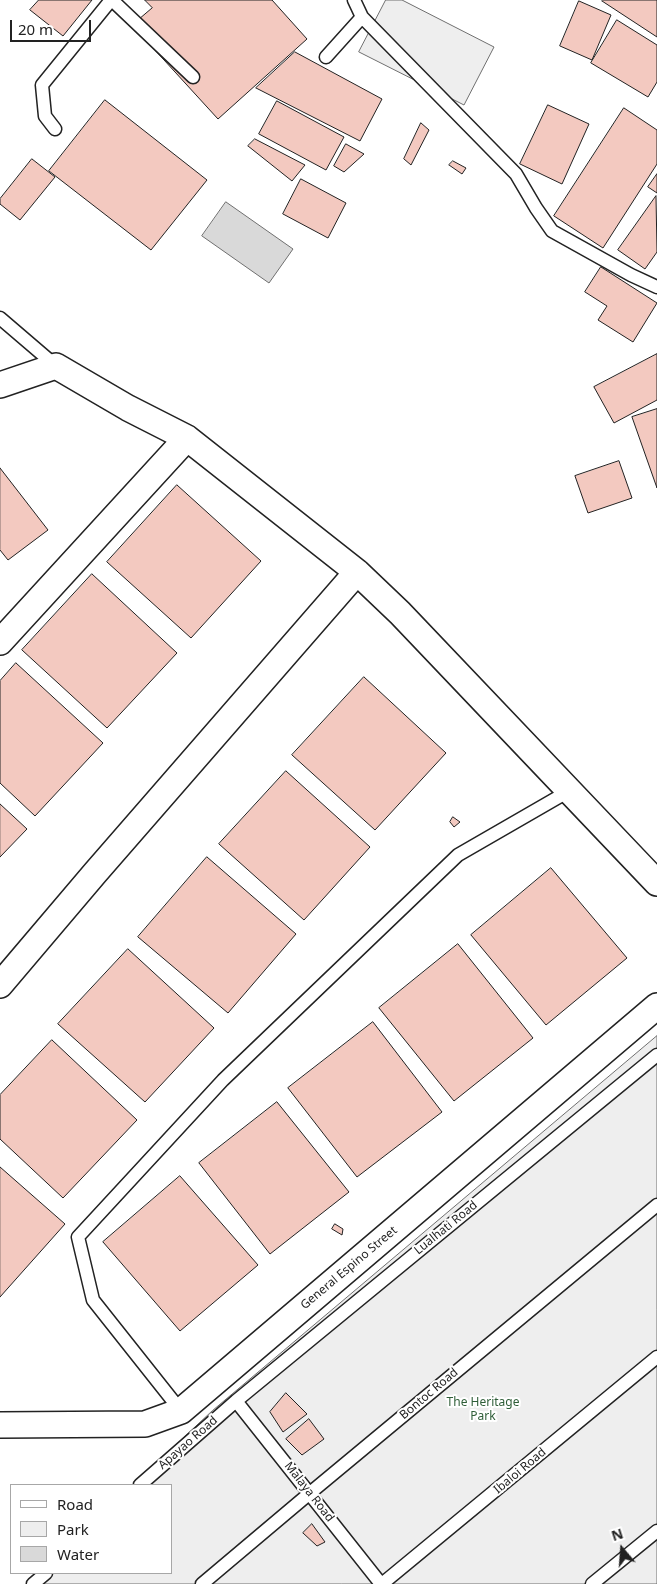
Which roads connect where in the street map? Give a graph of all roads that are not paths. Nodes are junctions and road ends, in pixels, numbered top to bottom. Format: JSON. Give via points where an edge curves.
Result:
{"nodes":[{"id":1,"x":111,"y":0,"type":"edge"},
{"id":2,"x":354,"y":0,"type":"edge"},
{"id":3,"x":362,"y":17,"type":"junction"},
{"id":4,"x":326,"y":57,"type":"dead end"},
{"id":5,"x":193,"y":77,"type":"dead end"},
{"id":6,"x":55,"y":129,"type":"dead end"},
{"id":7,"x":657,"y":287,"type":"edge"},
{"id":8,"x":0,"y":318,"type":"edge"},
{"id":9,"x":56,"y":366,"type":"junction"},
{"id":10,"x":0,"y":385,"type":"edge"},
{"id":11,"x":187,"y":438,"type":"junction"},
{"id":12,"x":357,"y":572,"type":"junction"},
{"id":13,"x":0,"y":642,"type":"edge"},
{"id":14,"x":569,"y":791,"type":"junction"},
{"id":15,"x":657,"y":883,"type":"edge"},
{"id":16,"x":0,"y":985,"type":"edge"},
{"id":17,"x":657,"y":1006,"type":"edge"},
{"id":18,"x":657,"y":1055,"type":"edge"},
{"id":19,"x":657,"y":1205,"type":"edge"},
{"id":20,"x":657,"y":1357,"type":"edge"},
{"id":21,"x":236,"y":1401,"type":"junction"},
{"id":22,"x":181,"y":1411,"type":"junction"},
{"id":23,"x":0,"y":1425,"type":"edge"},
{"id":24,"x":141,"y":1484,"type":"edge"},
{"id":25,"x":310,"y":1493,"type":"junction"},
{"id":26,"x":657,"y":1531,"type":"edge"},
{"id":27,"x":45,"y":1574,"type":"edge"},
{"id":28,"x":34,"y":1584,"type":"edge"},
{"id":29,"x":202,"y":1584,"type":"edge"},
{"id":30,"x":382,"y":1584,"type":"edge"},
{"id":31,"x":592,"y":1584,"type":"edge"}],
"edges":[{"from":1,"to":5,"type":"lane"},
{"from":1,"to":6,"type":"lane","via":[[42,85],[45,116]]},
{"from":2,"to":3,"type":"lane"},
{"from":3,"to":4,"type":"lane"},
{"from":3,"to":7,"type":"lane","via":[[516,174],[552,231]]},
{"from":8,"to":9,"type":"lane"},
{"from":9,"to":10,"type":"street"},
{"from":9,"to":11,"type":"street"},
{"from":11,"to":12,"type":"street"},
{"from":11,"to":13,"type":"street"},
{"from":12,"to":14,"type":"street"},
{"from":12,"to":16,"type":"street"},
{"from":14,"to":15,"type":"street"},
{"from":14,"to":22,"type":"lane","via":[[458,855],[223,1080],[78,1237],[93,1300]]},
{"from":17,"to":22,"type":"street","name":"General Espino Street"},
{"from":18,"to":21,"type":"lane","name":"Lualhati Road"},
{"from":19,"to":25,"type":"lane","name":"Bontoc Road"},
{"from":20,"to":30,"type":"lane","name":"Ibaloi Road"},
{"from":21,"to":24,"type":"lane","name":"Apayao Road"},
{"from":21,"to":25,"type":"lane","name":"Malaya Road"},
{"from":22,"to":23,"type":"street","name":"General Espino Street","via":[[145,1424]]},
{"from":25,"to":29,"type":"lane","name":"Bontoc Road"},
{"from":25,"to":30,"type":"lane","name":"Malaya Road"},
{"from":26,"to":31,"type":"lane"},
{"from":27,"to":28,"type":"lane"}]}
